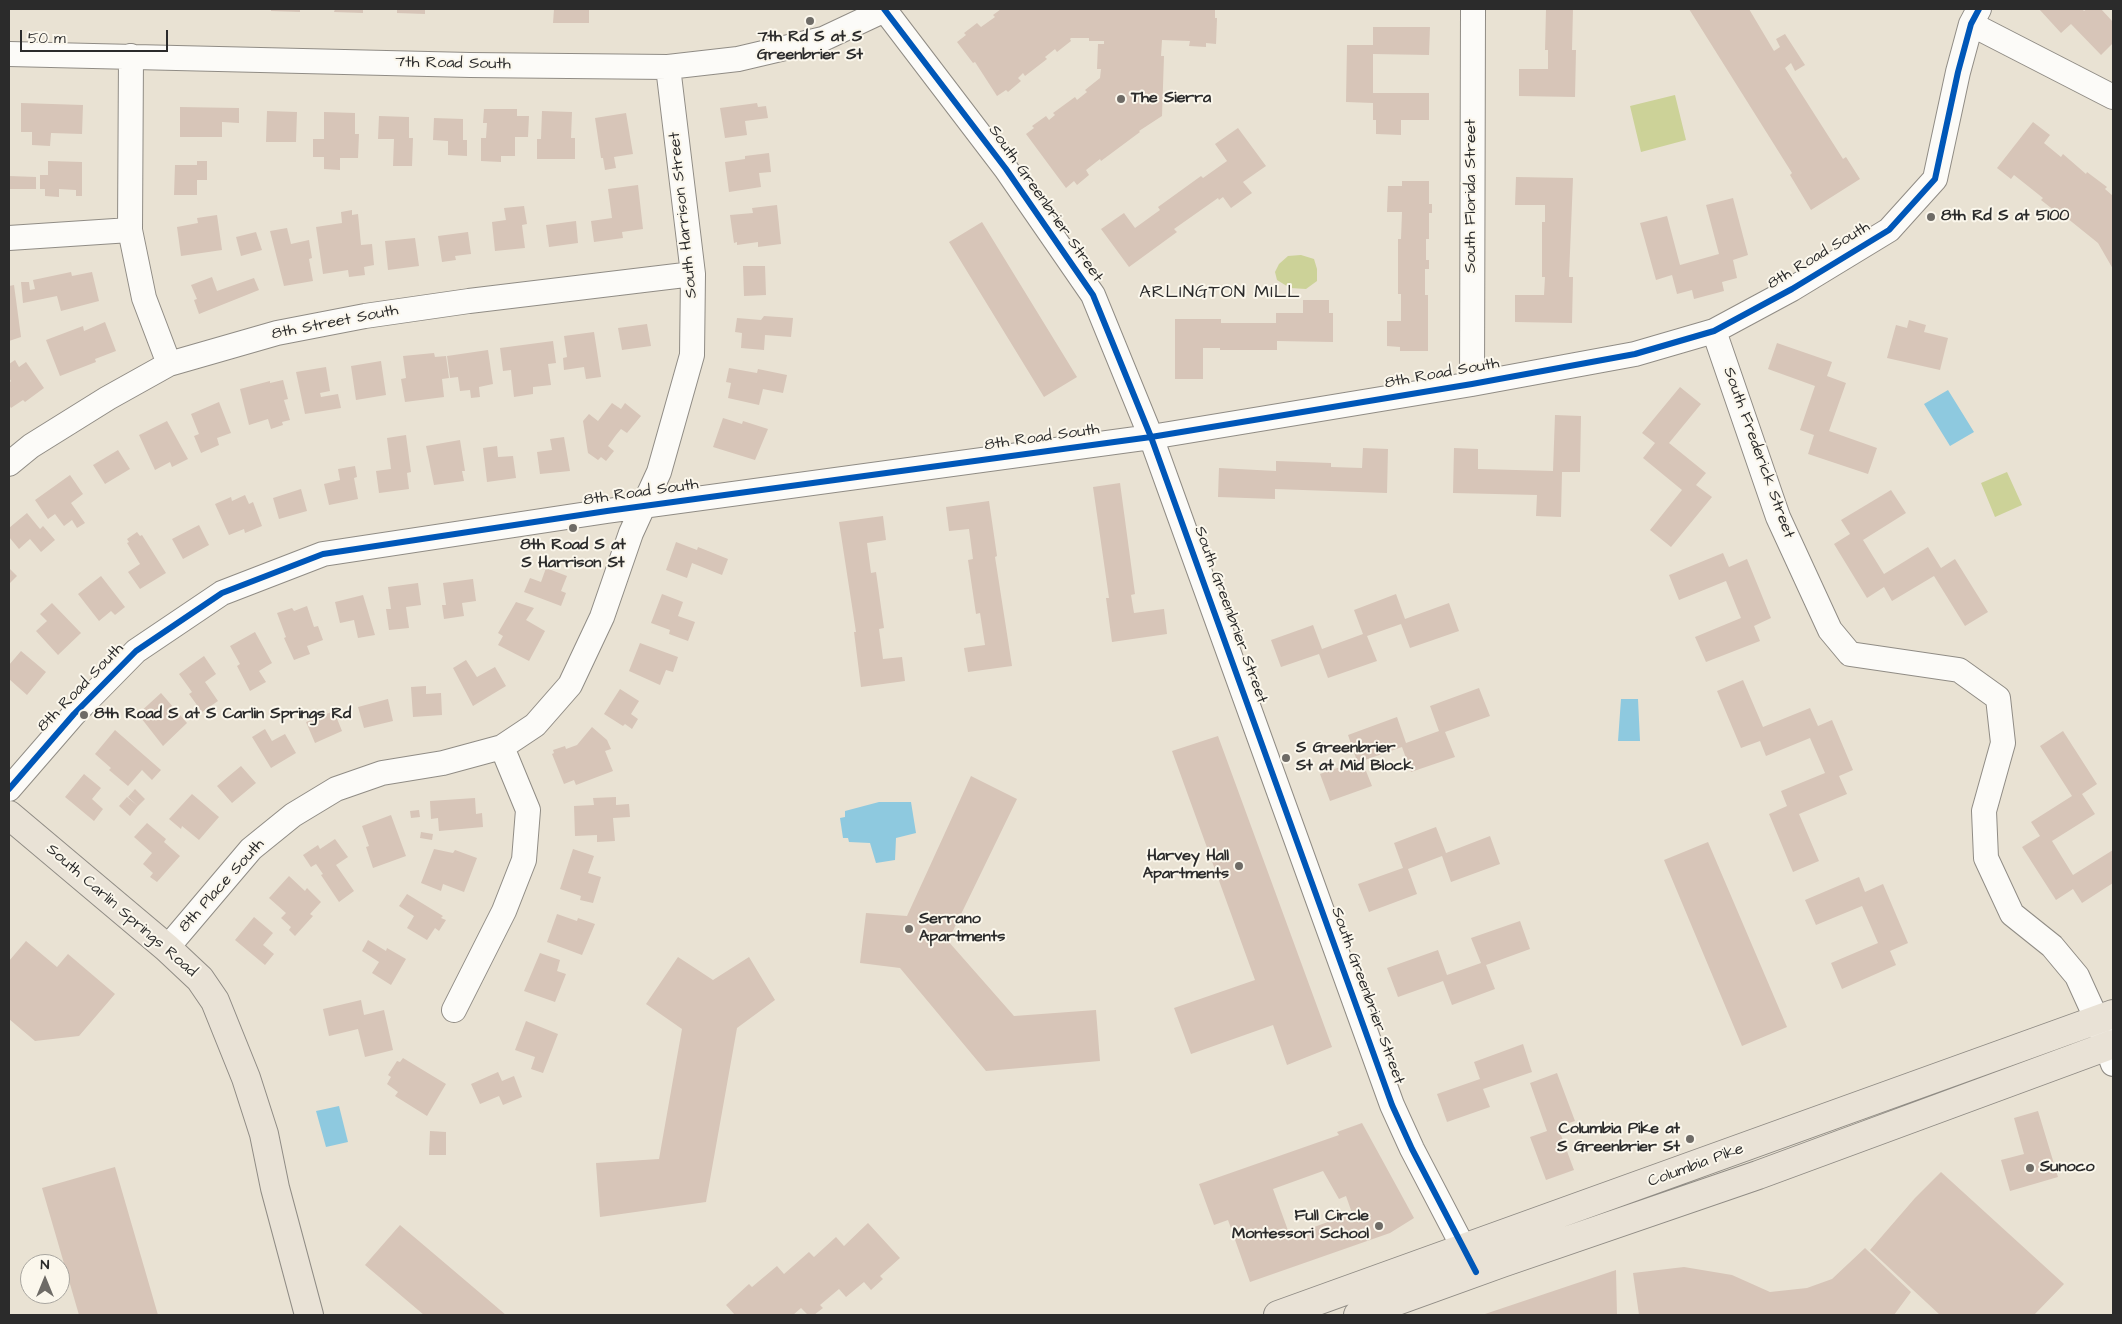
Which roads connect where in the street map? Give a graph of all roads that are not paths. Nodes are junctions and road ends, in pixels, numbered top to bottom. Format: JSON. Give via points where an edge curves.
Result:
{"nodes":[{"id":1,"x":885,"y":9,"type":"edge"},
{"id":2,"x":1473,"y":9,"type":"edge"},
{"id":3,"x":1975,"y":16,"type":"edge"},
{"id":4,"x":9,"y":54,"type":"edge"},
{"id":5,"x":132,"y":56,"type":"junction"},
{"id":6,"x":668,"y":67,"type":"junction"},
{"id":7,"x":2113,"y":97,"type":"edge"},
{"id":8,"x":130,"y":230,"type":"junction"},
{"id":9,"x":9,"y":238,"type":"edge"},
{"id":10,"x":693,"y":274,"type":"junction"},
{"id":11,"x":1714,"y":331,"type":"junction"},
{"id":12,"x":169,"y":364,"type":"junction"},
{"id":13,"x":1472,"y":384,"type":"junction"},
{"id":14,"x":1151,"y":437,"type":"junction"},
{"id":15,"x":9,"y":464,"type":"edge"},
{"id":16,"x":644,"y":506,"type":"junction"},
{"id":17,"x":502,"y":747,"type":"junction"},
{"id":18,"x":9,"y":789,"type":"edge"},
{"id":19,"x":9,"y":815,"type":"edge"},
{"id":20,"x":168,"y":948,"type":"junction"},
{"id":21,"x":454,"y":1010,"type":"dead end"},
{"id":22,"x":2105,"y":1017,"type":"edge"},
{"id":23,"x":2111,"y":1051,"type":"edge"},
{"id":24,"x":1464,"y":1248,"type":"junction"},
{"id":25,"x":1476,"y":1272,"type":"junction"},
{"id":26,"x":308,"y":1315,"type":"edge"},
{"id":27,"x":1278,"y":1315,"type":"edge"},
{"id":28,"x":1358,"y":1315,"type":"edge"}],
"edges":[{"from":1,"to":6,"type":"street","name":"7th Road South","via":[[822,39],[738,59]]},
{"from":1,"to":14,"type":"street","name":"South Greenbrier Street","via":[[1006,169],[1093,295]]},
{"from":2,"to":13,"type":"street","name":"South Florida Street"},
{"from":3,"to":7,"type":"street"},
{"from":3,"to":11,"type":"street","name":"8th Road South","via":[[1958,72],[1935,179],[1889,230],[1792,289]]},
{"from":4,"to":5,"type":"street","name":"7th Road South"},
{"from":5,"to":6,"type":"street","name":"7th Road South"},
{"from":5,"to":8,"type":"street"},
{"from":6,"to":10,"type":"street","name":"South Harrison Street"},
{"from":8,"to":9,"type":"street"},
{"from":8,"to":12,"type":"street","via":[[144,298]]},
{"from":10,"to":12,"type":"street","name":"8th Street South","via":[[365,316],[277,333]]},
{"from":10,"to":16,"type":"street","name":"South Harrison Street","via":[[692,356],[659,472]]},
{"from":11,"to":13,"type":"street","name":"8th Road South","via":[[1635,354]]},
{"from":11,"to":22,"type":"street","name":"South Frederick Street","via":[[1778,517],[1830,630],[1850,654],[1959,670],[1998,698],[2002,743],[1984,811],[1986,858],[2012,914],[2063,957]]},
{"from":12,"to":15,"type":"street","name":"8th Street South","via":[[39,441]]},
{"from":13,"to":14,"type":"street","name":"8th Road South"},
{"from":14,"to":16,"type":"street","name":"8th Road South"},
{"from":14,"to":24,"type":"street","name":"South Greenbrier Street","via":[[1392,1105]]},
{"from":16,"to":17,"type":"street","name":"South Harrison Street","via":[[631,533],[602,617],[570,685],[535,725]]},
{"from":16,"to":18,"type":"street","name":"8th Road South","via":[[324,554],[222,593],[136,651],[74,714]]},
{"from":17,"to":20,"type":"street","name":"8th Place South","via":[[443,763],[382,773],[336,789],[292,814],[251,849]]},
{"from":17,"to":21,"type":"street","via":[[528,810],[524,860],[504,911]]},
{"from":19,"to":20,"type":"main road","name":"South Carlin Springs Road"},
{"from":20,"to":26,"type":"main road","name":"South Carlin Springs Road","via":[[200,979],[215,1001],[246,1078],[264,1134]]},
{"from":22,"to":23,"type":"street","name":"South Frederick Street"},
{"from":22,"to":24,"type":"main road","name":"Columbia Pike"},
{"from":23,"to":25,"type":"main road","name":"Columbia Pike"},
{"from":24,"to":25,"type":"street","name":"South Greenbrier Street"},
{"from":24,"to":27,"type":"main road","name":"Columbia Pike"},
{"from":25,"to":28,"type":"main road","name":"Columbia Pike"}]}
